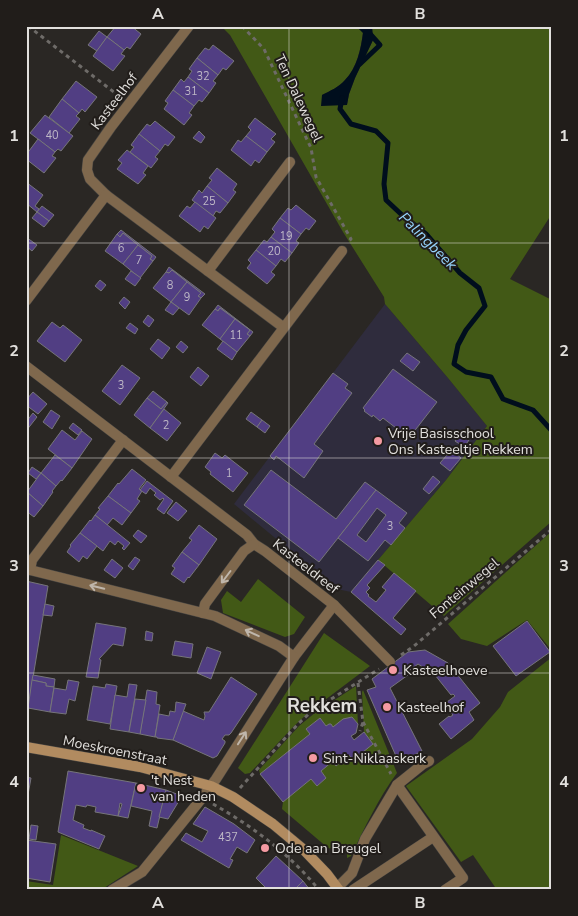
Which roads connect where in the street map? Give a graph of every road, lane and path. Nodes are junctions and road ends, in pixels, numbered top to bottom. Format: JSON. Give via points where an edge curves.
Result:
{"nodes":[{"id":1,"x":28,"y":26,"type":"edge"},
{"id":2,"x":189,"y":26,"type":"edge"},
{"id":3,"x":242,"y":26,"type":"edge"},
{"id":4,"x":129,"y":104,"type":"junction"},
{"id":5,"x":290,"y":162,"type":"dead end"},
{"id":6,"x":106,"y":195,"type":"junction"},
{"id":7,"x":351,"y":239,"type":"dead end"},
{"id":8,"x":342,"y":250,"type":"dead end"},
{"id":9,"x":208,"y":271,"type":"junction"},
{"id":10,"x":26,"y":301,"type":"edge"},
{"id":11,"x":283,"y":327,"type":"junction"},
{"id":12,"x":26,"y":366,"type":"edge"},
{"id":13,"x":123,"y":440,"type":"junction"},
{"id":14,"x":171,"y":477,"type":"junction"},
{"id":15,"x":552,"y":529,"type":"edge"},
{"id":16,"x":254,"y":544,"type":"junction"},
{"id":17,"x":28,"y":570,"type":"edge"},
{"id":18,"x":334,"y":604,"type":"junction"},
{"id":19,"x":203,"y":613,"type":"junction"},
{"id":20,"x":294,"y":657,"type":"junction"},
{"id":21,"x":390,"y":662,"type":"junction"},
{"id":22,"x":358,"y":683,"type":"junction"},
{"id":23,"x":363,"y":722,"type":"junction"},
{"id":24,"x":360,"y":731,"type":"dead end"},
{"id":25,"x":26,"y":747,"type":"edge"},
{"id":26,"x":429,"y":761,"type":"dead end"},
{"id":27,"x":389,"y":771,"type":"dead end"},
{"id":28,"x":213,"y":783,"type":"junction"},
{"id":29,"x":397,"y":785,"type":"junction"},
{"id":30,"x":240,"y":789,"type":"dead end"},
{"id":31,"x":202,"y":798,"type":"junction"},
{"id":32,"x":433,"y":837,"type":"junction"},
{"id":33,"x":338,"y":888,"type":"edge"},
{"id":34,"x":112,"y":890,"type":"edge"},
{"id":35,"x":319,"y":890,"type":"edge"},
{"id":36,"x":353,"y":890,"type":"edge"},
{"id":37,"x":445,"y":890,"type":"edge"}],
"edges":[{"from":1,"to":4,"type":"path"},
{"from":2,"to":4,"type":"street","name":"Kasteelhof"},
{"from":3,"to":7,"type":"path","name":"Ten Dalewegel","via":[[264,50],[311,148],[316,178]]},
{"from":4,"to":6,"type":"street","name":"Kasteelhof","via":[[88,160],[86,170],[90,179]]},
{"from":5,"to":9,"type":"street"},
{"from":6,"to":9,"type":"street","name":"Kasteelhof"},
{"from":6,"to":10,"type":"street"},
{"from":8,"to":11,"type":"street"},
{"from":9,"to":11,"type":"street","name":"Kasteelhof"},
{"from":11,"to":14,"type":"street"},
{"from":12,"to":13,"type":"street"},
{"from":13,"to":14,"type":"street"},
{"from":13,"to":17,"type":"street","via":[[32,560]]},
{"from":14,"to":16,"type":"street","via":[[248,535]]},
{"from":15,"to":21,"type":"path","name":"Fonteinwegel","via":[[414,646]]},
{"from":16,"to":18,"type":"street","name":"Kasteeldreef"},
{"from":16,"to":19,"type":"street","name":"Kasteeldreef","one_way":true,"via":[[244,551],[205,604]]},
{"from":19,"to":17,"type":"street","one_way":true},
{"from":18,"to":20,"type":"street","name":"Kasteeldreef"},
{"from":18,"to":21,"type":"street"},
{"from":20,"to":19,"type":"street","one_way":true,"via":[[279,646]]},
{"from":28,"to":20,"type":"street","name":"Kasteeldreef","one_way":true},
{"from":21,"to":22,"type":"path","name":"Fonteinwegel"},
{"from":22,"to":23,"type":"path"},
{"from":22,"to":30,"type":"path","name":"Fonteinwegel","via":[[318,707],[298,724]]},
{"from":23,"to":24,"type":"path"},
{"from":23,"to":27,"type":"path"},
{"from":25,"to":28,"type":"main road","name":"Moeskroenstraat","via":[[140,766]]},
{"from":26,"to":29,"type":"street"},
{"from":28,"to":31,"type":"street","name":"Kasteeldreef"},
{"from":28,"to":33,"type":"main road","name":"Moeskroenstraat","via":[[303,849]]},
{"from":29,"to":32,"type":"street"},
{"from":29,"to":33,"type":"street","via":[[365,839],[352,873]]},
{"from":31,"to":34,"type":"street","name":"Kasteeldreef","via":[[142,872]]},
{"from":31,"to":35,"type":"path","via":[[277,848]]},
{"from":32,"to":36,"type":"street"},
{"from":32,"to":37,"type":"street","via":[[463,878]]}]}
